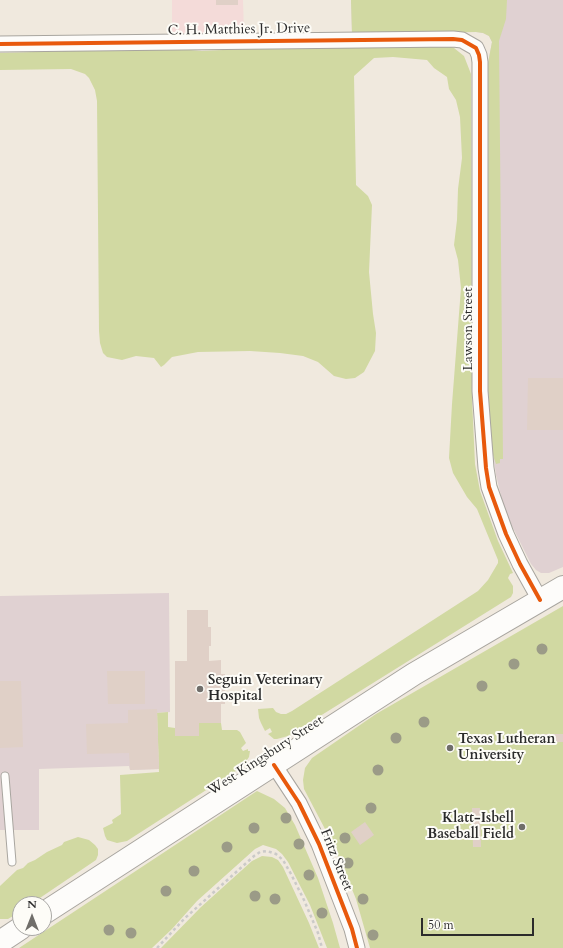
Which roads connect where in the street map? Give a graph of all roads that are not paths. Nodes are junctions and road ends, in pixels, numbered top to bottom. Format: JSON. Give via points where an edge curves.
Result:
{"nodes":[{"id":1,"x":0,"y":44,"type":"edge"},
{"id":2,"x":476,"y":48,"type":"joint"},
{"id":3,"x":563,"y":587,"type":"edge"},
{"id":4,"x":540,"y":600,"type":"junction"},
{"id":5,"x":274,"y":765,"type":"junction"},
{"id":6,"x":5,"y":776,"type":"dead end"},
{"id":7,"x":12,"y":862,"type":"dead end"},
{"id":8,"x":52,"y":908,"type":"edge"},
{"id":9,"x":12,"y":934,"type":"edge"},
{"id":10,"x":0,"y":942,"type":"edge"},
{"id":11,"x":357,"y":948,"type":"edge"}],
"edges":[{"from":1,"to":2,"type":"street","name":"C. H. Matthies Jr. Drive","via":[[453,39],[462,40]]},
{"from":2,"to":4,"type":"street","name":"Lawson Street","via":[[480,62],[480,391],[486,468],[489,486],[506,534]]},
{"from":3,"to":4,"type":"main road","name":"West Kingsbury Street"},
{"from":4,"to":5,"type":"main road","name":"West Kingsbury Street","via":[[414,674]]},
{"from":5,"to":8,"type":"main road","name":"West Kingsbury Street"},
{"from":5,"to":11,"type":"street","name":"Fritz Street","via":[[299,803],[319,844]]},
{"from":6,"to":7,"type":"lane"},
{"from":9,"to":10,"type":"main road"}]}
